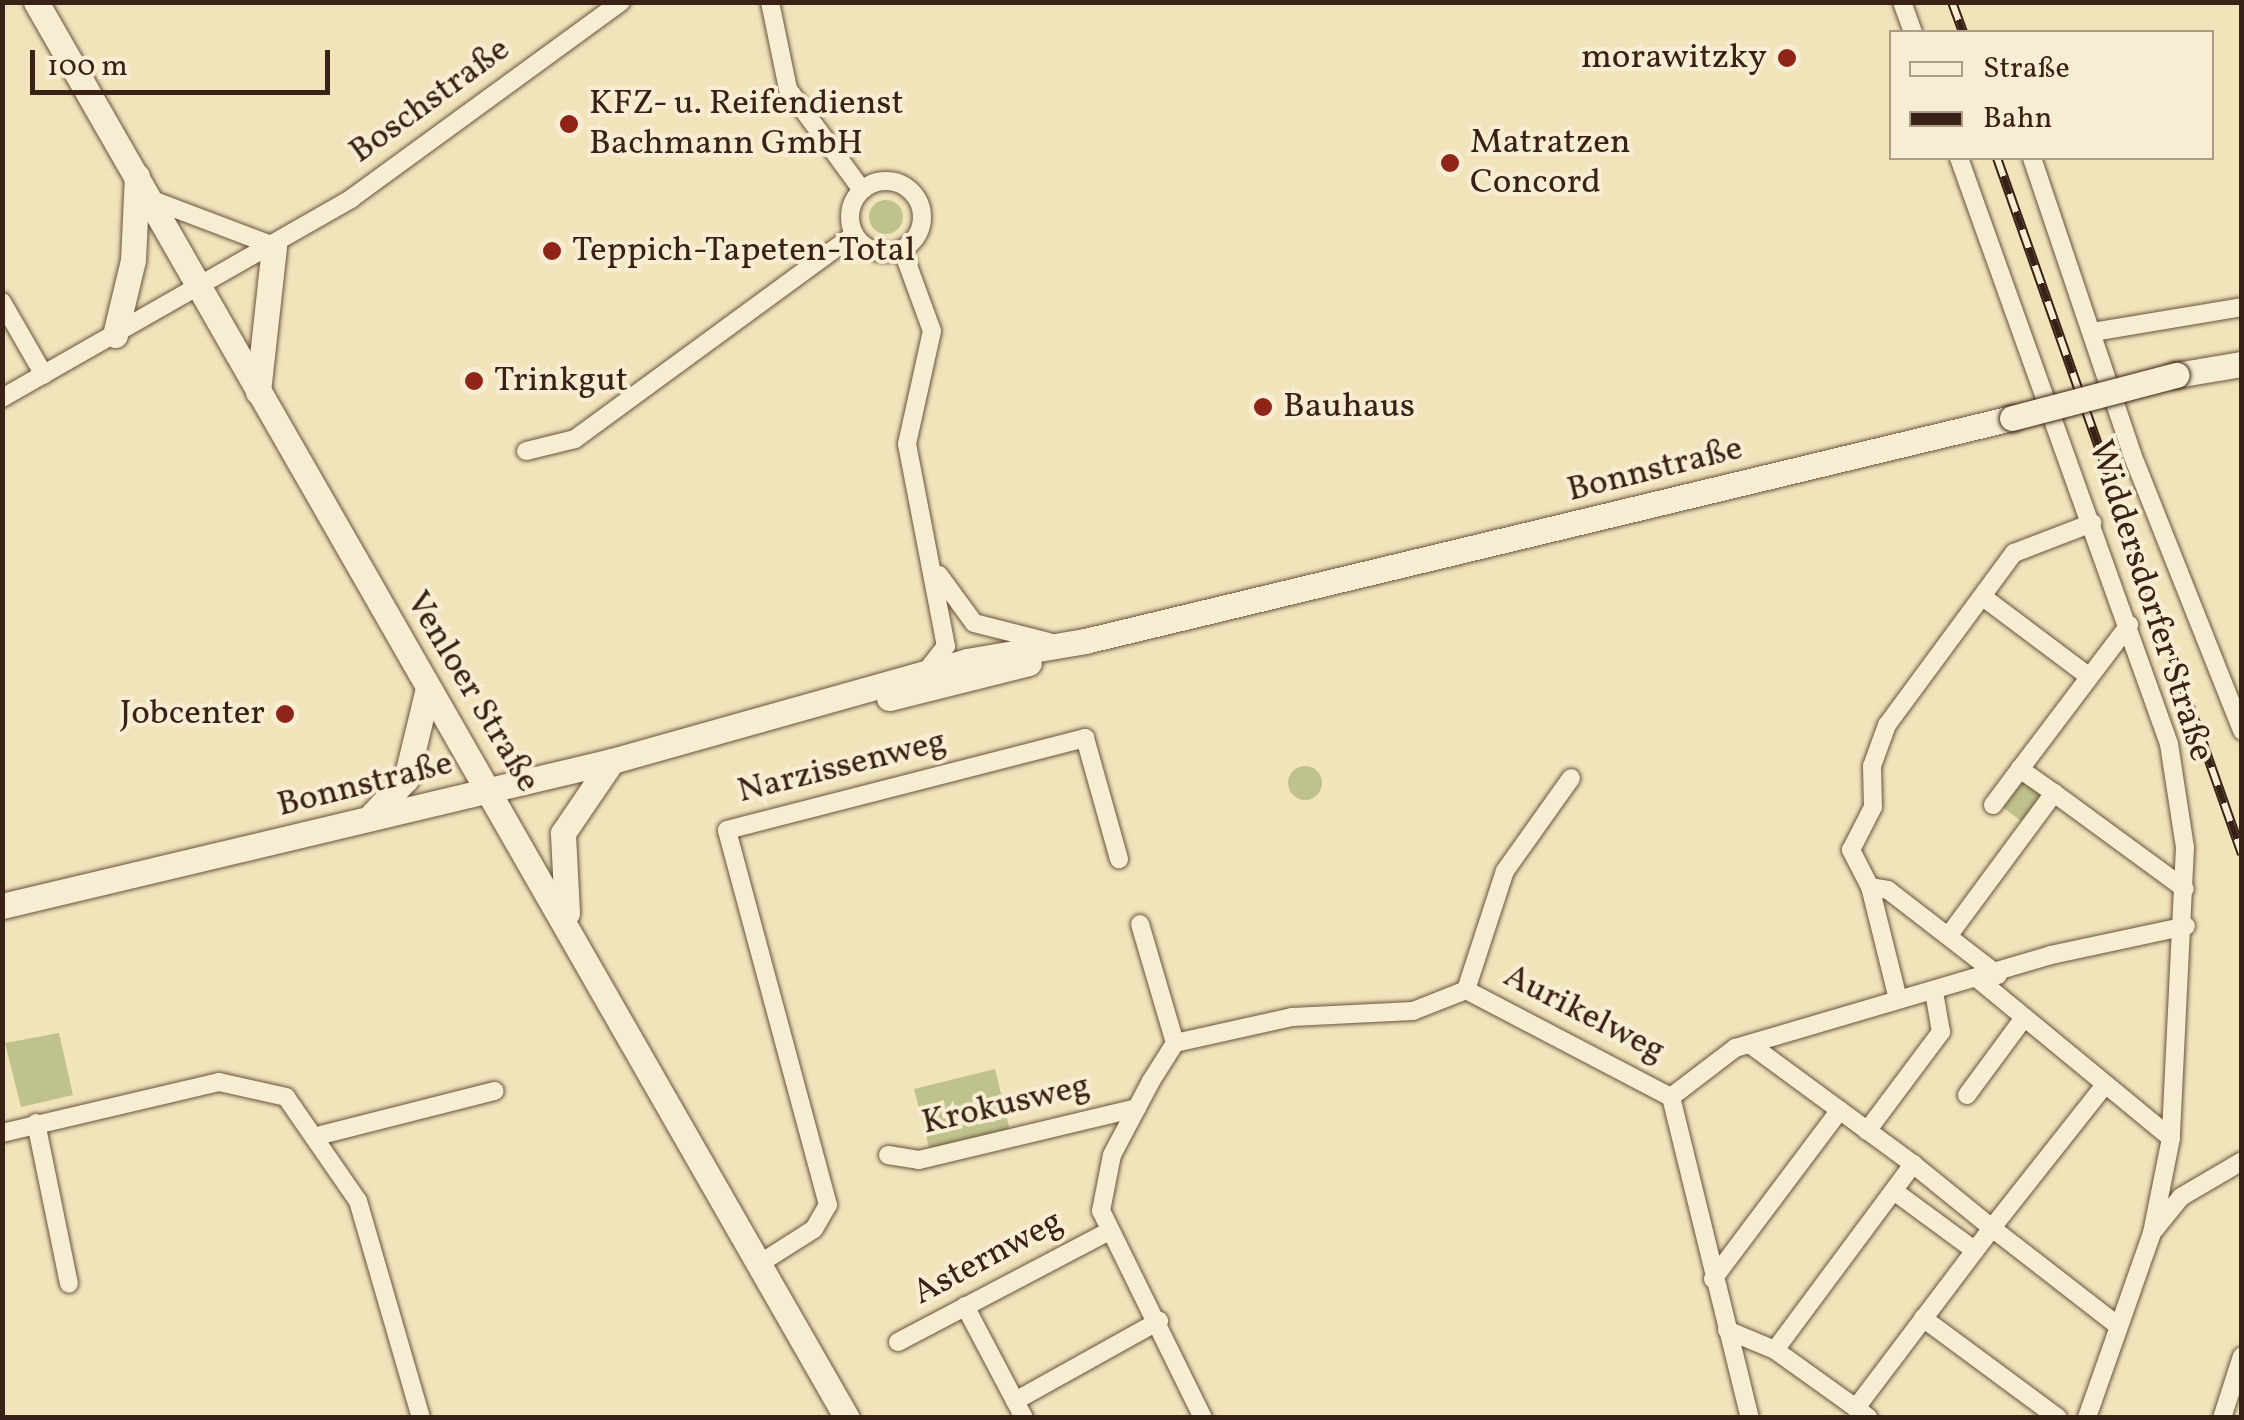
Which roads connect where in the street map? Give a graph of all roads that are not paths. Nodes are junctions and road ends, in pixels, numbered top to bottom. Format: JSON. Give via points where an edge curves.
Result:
{"nodes":[{"id":1,"x":36,"y":2,"type":"edge"},
{"id":2,"x":621,"y":2,"type":"edge"},
{"id":3,"x":770,"y":2,"type":"edge"},
{"id":4,"x":1902,"y":2,"type":"edge"},
{"id":5,"x":1912,"y":30,"type":"edge"},
{"id":6,"x":1960,"y":160,"type":"edge"},
{"id":7,"x":2033,"y":160,"type":"edge"},
{"id":8,"x":137,"y":176,"type":"junction"},
{"id":9,"x":862,"y":190,"type":"junction"},
{"id":10,"x":150,"y":200,"type":"junction"},
{"id":11,"x":854,"y":235,"type":"junction"},
{"id":12,"x":274,"y":246,"type":"junction"},
{"id":13,"x":902,"y":249,"type":"junction"},
{"id":14,"x":200,"y":287,"type":"junction"},
{"id":15,"x":2,"y":302,"type":"edge"},
{"id":16,"x":2242,"y":307,"type":"edge"},
{"id":17,"x":2093,"y":332,"type":"junction"},
{"id":18,"x":115,"y":334,"type":"junction"},
{"id":19,"x":2242,"y":364,"type":"edge"},
{"id":20,"x":44,"y":375,"type":"junction"},
{"id":21,"x":258,"y":392,"type":"junction"},
{"id":22,"x":2,"y":398,"type":"edge"},
{"id":23,"x":526,"y":452,"type":"dead end"},
{"id":24,"x":917,"y":514,"type":"junction"},
{"id":25,"x":2092,"y":523,"type":"junction"},
{"id":26,"x":1984,"y":596,"type":"junction"},
{"id":27,"x":2129,"y":626,"type":"junction"},
{"id":28,"x":1084,"y":641,"type":"junction"},
{"id":29,"x":1050,"y":642,"type":"junction"},
{"id":30,"x":927,"y":670,"type":"junction"},
{"id":31,"x":2087,"y":675,"type":"junction"},
{"id":32,"x":428,"y":688,"type":"junction"},
{"id":33,"x":743,"y":724,"type":"junction"},
{"id":34,"x":2242,"y":731,"type":"edge"},
{"id":35,"x":612,"y":760,"type":"junction"},
{"id":36,"x":2020,"y":769,"type":"junction"},
{"id":37,"x":1571,"y":778,"type":"dead end"},
{"id":38,"x":491,"y":790,"type":"junction"},
{"id":39,"x":2054,"y":793,"type":"junction"},
{"id":40,"x":1993,"y":805,"type":"dead end"},
{"id":41,"x":363,"y":822,"type":"junction"},
{"id":42,"x":1119,"y":859,"type":"dead end"},
{"id":43,"x":1870,"y":887,"type":"junction"},
{"id":44,"x":2185,"y":889,"type":"junction"},
{"id":45,"x":2,"y":906,"type":"edge"},
{"id":46,"x":1140,"y":924,"type":"dead end"},
{"id":47,"x":2186,"y":926,"type":"junction"},
{"id":48,"x":569,"y":927,"type":"junction"},
{"id":49,"x":1949,"y":934,"type":"junction"},
{"id":50,"x":1998,"y":974,"type":"junction"},
{"id":51,"x":1978,"y":980,"type":"junction"},
{"id":52,"x":1466,"y":990,"type":"junction"},
{"id":53,"x":1934,"y":992,"type":"junction"},
{"id":54,"x":1898,"y":998,"type":"junction"},
{"id":55,"x":2020,"y":1023,"type":"junction"},
{"id":56,"x":1176,"y":1043,"type":"junction"},
{"id":57,"x":1752,"y":1045,"type":"junction"},
{"id":58,"x":2104,"y":1086,"type":"junction"},
{"id":59,"x":495,"y":1091,"type":"dead end"},
{"id":60,"x":1967,"y":1095,"type":"dead end"},
{"id":61,"x":1670,"y":1097,"type":"junction"},
{"id":62,"x":1137,"y":1108,"type":"junction"},
{"id":63,"x":1840,"y":1110,"type":"junction"},
{"id":64,"x":36,"y":1123,"type":"junction"},
{"id":65,"x":1866,"y":1131,"type":"junction"},
{"id":66,"x":2,"y":1133,"type":"edge"},
{"id":67,"x":321,"y":1136,"type":"junction"},
{"id":68,"x":2171,"y":1138,"type":"junction"},
{"id":69,"x":888,"y":1155,"type":"dead end"},
{"id":70,"x":2242,"y":1161,"type":"edge"},
{"id":71,"x":1914,"y":1164,"type":"junction"},
{"id":72,"x":1894,"y":1191,"type":"junction"},
{"id":73,"x":1992,"y":1228,"type":"junction"},
{"id":74,"x":1109,"y":1231,"type":"junction"},
{"id":75,"x":2152,"y":1233,"type":"junction"},
{"id":76,"x":1974,"y":1250,"type":"junction"},
{"id":77,"x":759,"y":1264,"type":"junction"},
{"id":78,"x":1713,"y":1279,"type":"junction"},
{"id":79,"x":70,"y":1284,"type":"dead end"},
{"id":80,"x":965,"y":1306,"type":"junction"},
{"id":81,"x":1923,"y":1318,"type":"junction"},
{"id":82,"x":1159,"y":1321,"type":"junction"},
{"id":83,"x":2117,"y":1325,"type":"junction"},
{"id":84,"x":1727,"y":1330,"type":"junction"},
{"id":85,"x":898,"y":1342,"type":"dead end"},
{"id":86,"x":1775,"y":1350,"type":"junction"},
{"id":87,"x":2242,"y":1356,"type":"edge"},
{"id":88,"x":1020,"y":1409,"type":"edge"},
{"id":89,"x":1862,"y":1413,"type":"edge"},
{"id":90,"x":421,"y":1418,"type":"edge"},
{"id":91,"x":847,"y":1418,"type":"edge"},
{"id":92,"x":1203,"y":1418,"type":"edge"},
{"id":93,"x":1750,"y":1418,"type":"edge"},
{"id":94,"x":2058,"y":1418,"type":"edge"},
{"id":95,"x":2087,"y":1418,"type":"edge"},
{"id":96,"x":2222,"y":1418,"type":"edge"}],
"edges":[{"from":1,"to":8,"type":"main road","name":"Venloer Straße"},
{"from":2,"to":12,"type":"street","name":"Boschstraße"},
{"from":3,"to":9,"type":"street","via":[[788,89]]},
{"from":4,"to":5,"type":"street"},
{"from":6,"to":25,"type":"street","name":"Widdersdorfer Straße"},
{"from":7,"to":17,"type":"street","name":"Widdersdorfer Straße"},
{"from":8,"to":10,"type":"main road","name":"Venloer Straße"},
{"from":8,"to":18,"type":"main road","via":[[133,260]]},
{"from":9,"to":11,"type":"street","via":[[850,217]]},
{"from":9,"to":13,"type":"street","via":[[894,182],[918,201],[921,225]]},
{"from":10,"to":12,"type":"street"},
{"from":10,"to":14,"type":"main road","name":"Venloer Straße"},
{"from":11,"to":13,"type":"street","via":[[877,252]]},
{"from":11,"to":23,"type":"street","via":[[575,439]]},
{"from":12,"to":14,"type":"street","name":"Boschstraße"},
{"from":12,"to":21,"type":"main road"},
{"from":13,"to":24,"type":"street","via":[[932,331],[907,444]]},
{"from":14,"to":18,"type":"street","name":"Boschstraße"},
{"from":14,"to":21,"type":"main road","name":"Venloer Straße"},
{"from":15,"to":20,"type":"street"},
{"from":16,"to":17,"type":"street"},
{"from":17,"to":34,"type":"street","name":"Widdersdorfer Straße"},
{"from":18,"to":20,"type":"street","name":"Boschstraße"},
{"from":19,"to":28,"type":"main road","name":"Bonnstraße","bridge":true},
{"from":20,"to":22,"type":"street","name":"Boschstraße"},
{"from":21,"to":32,"type":"main road","name":"Venloer Straße"},
{"from":24,"to":29,"type":"street","via":[[962,614]]},
{"from":24,"to":30,"type":"street","via":[[946,646]]},
{"from":25,"to":26,"type":"street","via":[[2014,552]]},
{"from":25,"to":27,"type":"street","name":"Widdersdorfer Straße"},
{"from":26,"to":31,"type":"street"},
{"from":26,"to":43,"type":"street","via":[[1887,725],[1872,766],[1872,806],[1851,850]]},
{"from":27,"to":31,"type":"street"},
{"from":27,"to":44,"type":"street","name":"Widdersdorfer Straße","via":[[2172,758]]},
{"from":28,"to":29,"type":"main road","name":"Bonnstraße"},
{"from":28,"to":33,"type":"main road","name":"Bonnstraße","via":[[972,679]]},
{"from":29,"to":30,"type":"main road","name":"Bonnstraße"},
{"from":30,"to":33,"type":"main road","name":"Bonnstraße"},
{"from":31,"to":36,"type":"street"},
{"from":32,"to":38,"type":"main road","name":"Venloer Straße"},
{"from":32,"to":41,"type":"main road","via":[[406,779]]},
{"from":33,"to":35,"type":"main road","name":"Bonnstraße"},
{"from":35,"to":38,"type":"main road","name":"Bonnstraße"},
{"from":35,"to":48,"type":"main road","via":[[562,833]]},
{"from":36,"to":39,"type":"street"},
{"from":36,"to":40,"type":"street"},
{"from":37,"to":52,"type":"street","via":[[1505,871]]},
{"from":38,"to":41,"type":"main road","name":"Bonnstraße"},
{"from":38,"to":48,"type":"main road","name":"Venloer Straße"},
{"from":39,"to":44,"type":"street"},
{"from":39,"to":49,"type":"street"},
{"from":41,"to":45,"type":"main road","name":"Bonnstraße"},
{"from":42,"to":77,"type":"street","name":"Narzissenweg","via":[[1085,738],[726,830],[828,1205],[814,1229]]},
{"from":43,"to":49,"type":"street"},
{"from":43,"to":54,"type":"street"},
{"from":44,"to":47,"type":"street","name":"Widdersdorfer Straße"},
{"from":46,"to":56,"type":"street"},
{"from":47,"to":50,"type":"street","name":"Aurikelweg"},
{"from":47,"to":68,"type":"street","name":"Widdersdorfer Straße"},
{"from":48,"to":77,"type":"main road","name":"Venloer Straße"},
{"from":49,"to":50,"type":"street"},
{"from":50,"to":51,"type":"street","name":"Aurikelweg"},
{"from":51,"to":53,"type":"street","name":"Aurikelweg"},
{"from":51,"to":55,"type":"street"},
{"from":52,"to":56,"type":"street","via":[[1413,1011],[1292,1016]]},
{"from":52,"to":61,"type":"street","name":"Aurikelweg"},
{"from":53,"to":54,"type":"street","name":"Aurikelweg"},
{"from":53,"to":65,"type":"street","via":[[1941,1032]]},
{"from":54,"to":57,"type":"street","name":"Aurikelweg"},
{"from":55,"to":58,"type":"street"},
{"from":55,"to":60,"type":"street"},
{"from":56,"to":62,"type":"street","name":"Asternweg"},
{"from":57,"to":61,"type":"street","name":"Aurikelweg","via":[[1714,1058]]},
{"from":57,"to":63,"type":"street"},
{"from":58,"to":68,"type":"street"},
{"from":58,"to":73,"type":"street"},
{"from":59,"to":67,"type":"street"},
{"from":61,"to":78,"type":"street","name":"Aurikelweg"},
{"from":62,"to":69,"type":"street","name":"Krokusweg","via":[[918,1160]]},
{"from":62,"to":74,"type":"street","name":"Asternweg","via":[[1101,1186]]},
{"from":63,"to":65,"type":"street"},
{"from":63,"to":78,"type":"street"},
{"from":64,"to":66,"type":"street"},
{"from":64,"to":67,"type":"street","via":[[219,1082],[286,1098]]},
{"from":64,"to":79,"type":"street"},
{"from":65,"to":71,"type":"street"},
{"from":67,"to":90,"type":"street","via":[[358,1201],[392,1296]]},
{"from":68,"to":75,"type":"street","name":"Widdersdorfer Straße"},
{"from":70,"to":75,"type":"street","name":"Widdersdorfer Straße","via":[[2181,1197]]},
{"from":71,"to":72,"type":"street"},
{"from":71,"to":73,"type":"street"},
{"from":72,"to":76,"type":"street"},
{"from":72,"to":86,"type":"street"},
{"from":73,"to":76,"type":"street"},
{"from":73,"to":83,"type":"street"},
{"from":74,"to":80,"type":"street","name":"Asternweg"},
{"from":74,"to":82,"type":"street","name":"Asternweg"},
{"from":75,"to":83,"type":"street","name":"Widdersdorfer Straße"},
{"from":76,"to":81,"type":"street"},
{"from":77,"to":91,"type":"main road","name":"Venloer Straße"},
{"from":78,"to":84,"type":"street","name":"Aurikelweg"},
{"from":80,"to":85,"type":"street","name":"Asternweg"},
{"from":80,"to":88,"type":"street"},
{"from":81,"to":89,"type":"street"},
{"from":81,"to":94,"type":"street"},
{"from":82,"to":88,"type":"street"},
{"from":82,"to":92,"type":"street","name":"Asternweg"},
{"from":83,"to":95,"type":"street","name":"Widdersdorfer Straße"},
{"from":84,"to":86,"type":"street"},
{"from":84,"to":93,"type":"street","name":"Aurikelweg"},
{"from":86,"to":89,"type":"street"},
{"from":87,"to":96,"type":"street"}]}
